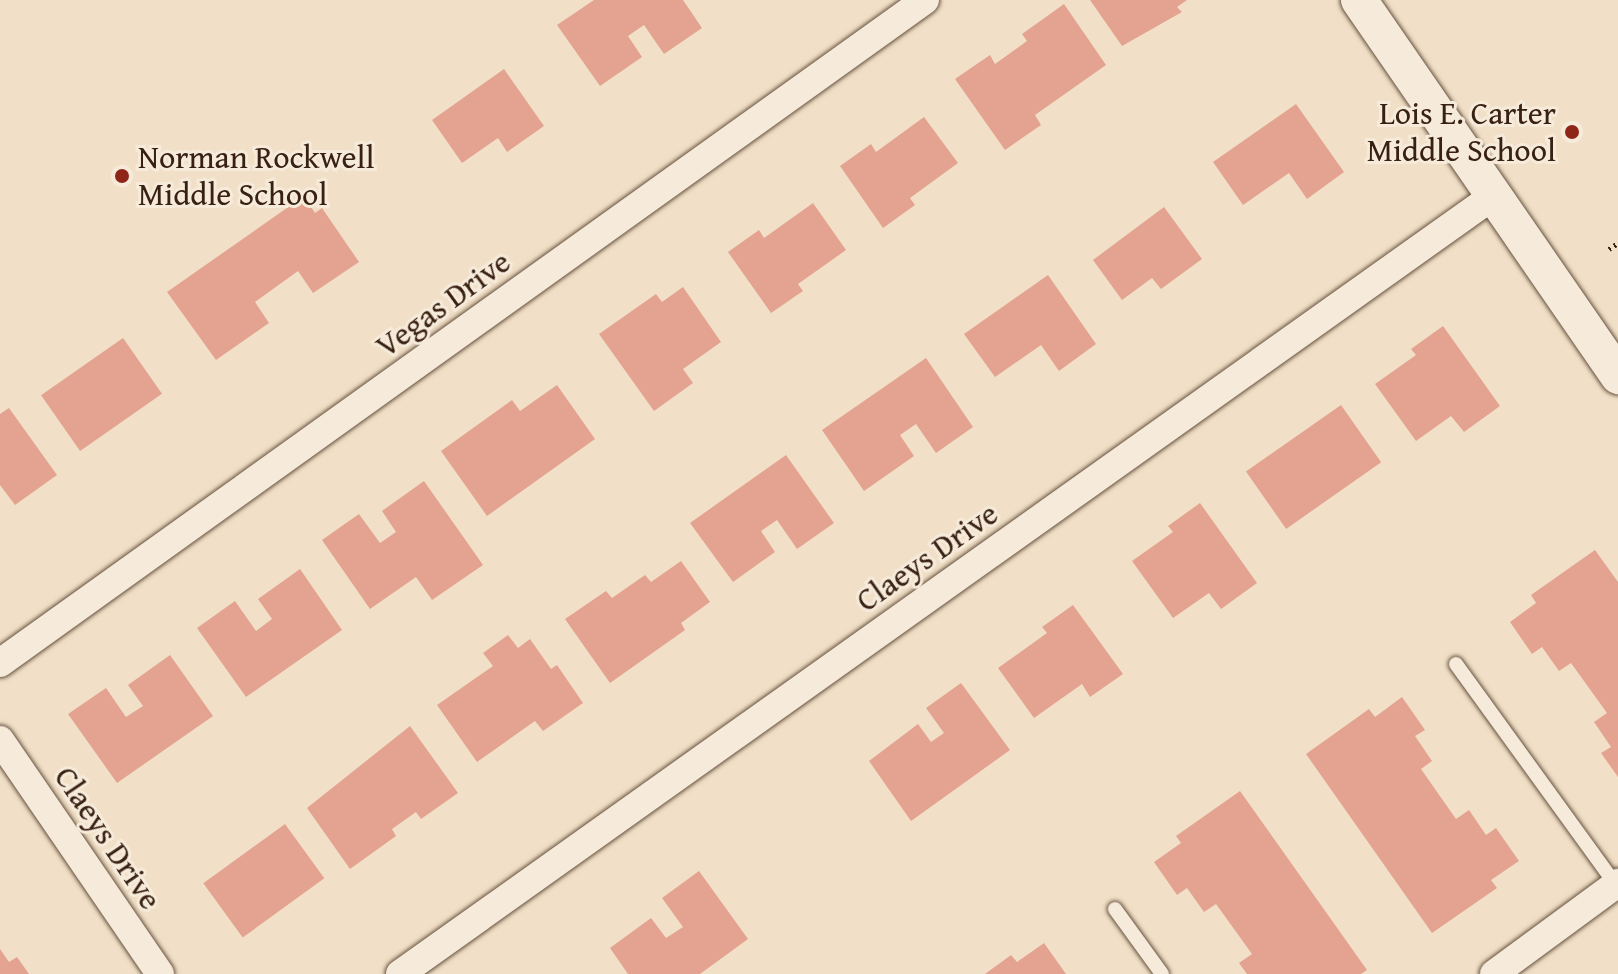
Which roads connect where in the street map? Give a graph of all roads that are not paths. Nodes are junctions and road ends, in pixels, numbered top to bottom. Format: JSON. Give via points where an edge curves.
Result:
{"nodes":[{"id":1,"x":925,"y":0,"type":"edge"},
{"id":2,"x":1359,"y":0,"type":"edge"},
{"id":3,"x":1493,"y":196,"type":"junction"},
{"id":4,"x":1618,"y":376,"type":"edge"},
{"id":5,"x":0,"y":663,"type":"edge"},
{"id":6,"x":1456,"y":664,"type":"dead end"},
{"id":7,"x":0,"y":740,"type":"edge"},
{"id":8,"x":1617,"y":885,"type":"edge"},
{"id":9,"x":1115,"y":909,"type":"dead end"},
{"id":10,"x":160,"y":974,"type":"edge"},
{"id":11,"x":400,"y":974,"type":"edge"},
{"id":12,"x":1162,"y":974,"type":"edge"},
{"id":13,"x":1494,"y":974,"type":"edge"}],
"edges":[{"from":1,"to":5,"type":"street","name":"Vegas Drive"},
{"from":2,"to":3,"type":"street"},
{"from":3,"to":4,"type":"street"},
{"from":3,"to":11,"type":"street","name":"Claeys Drive"},
{"from":6,"to":8,"type":"lane"},
{"from":7,"to":10,"type":"street","name":"Claeys Drive"},
{"from":8,"to":13,"type":"street"},
{"from":9,"to":12,"type":"lane"}]}
